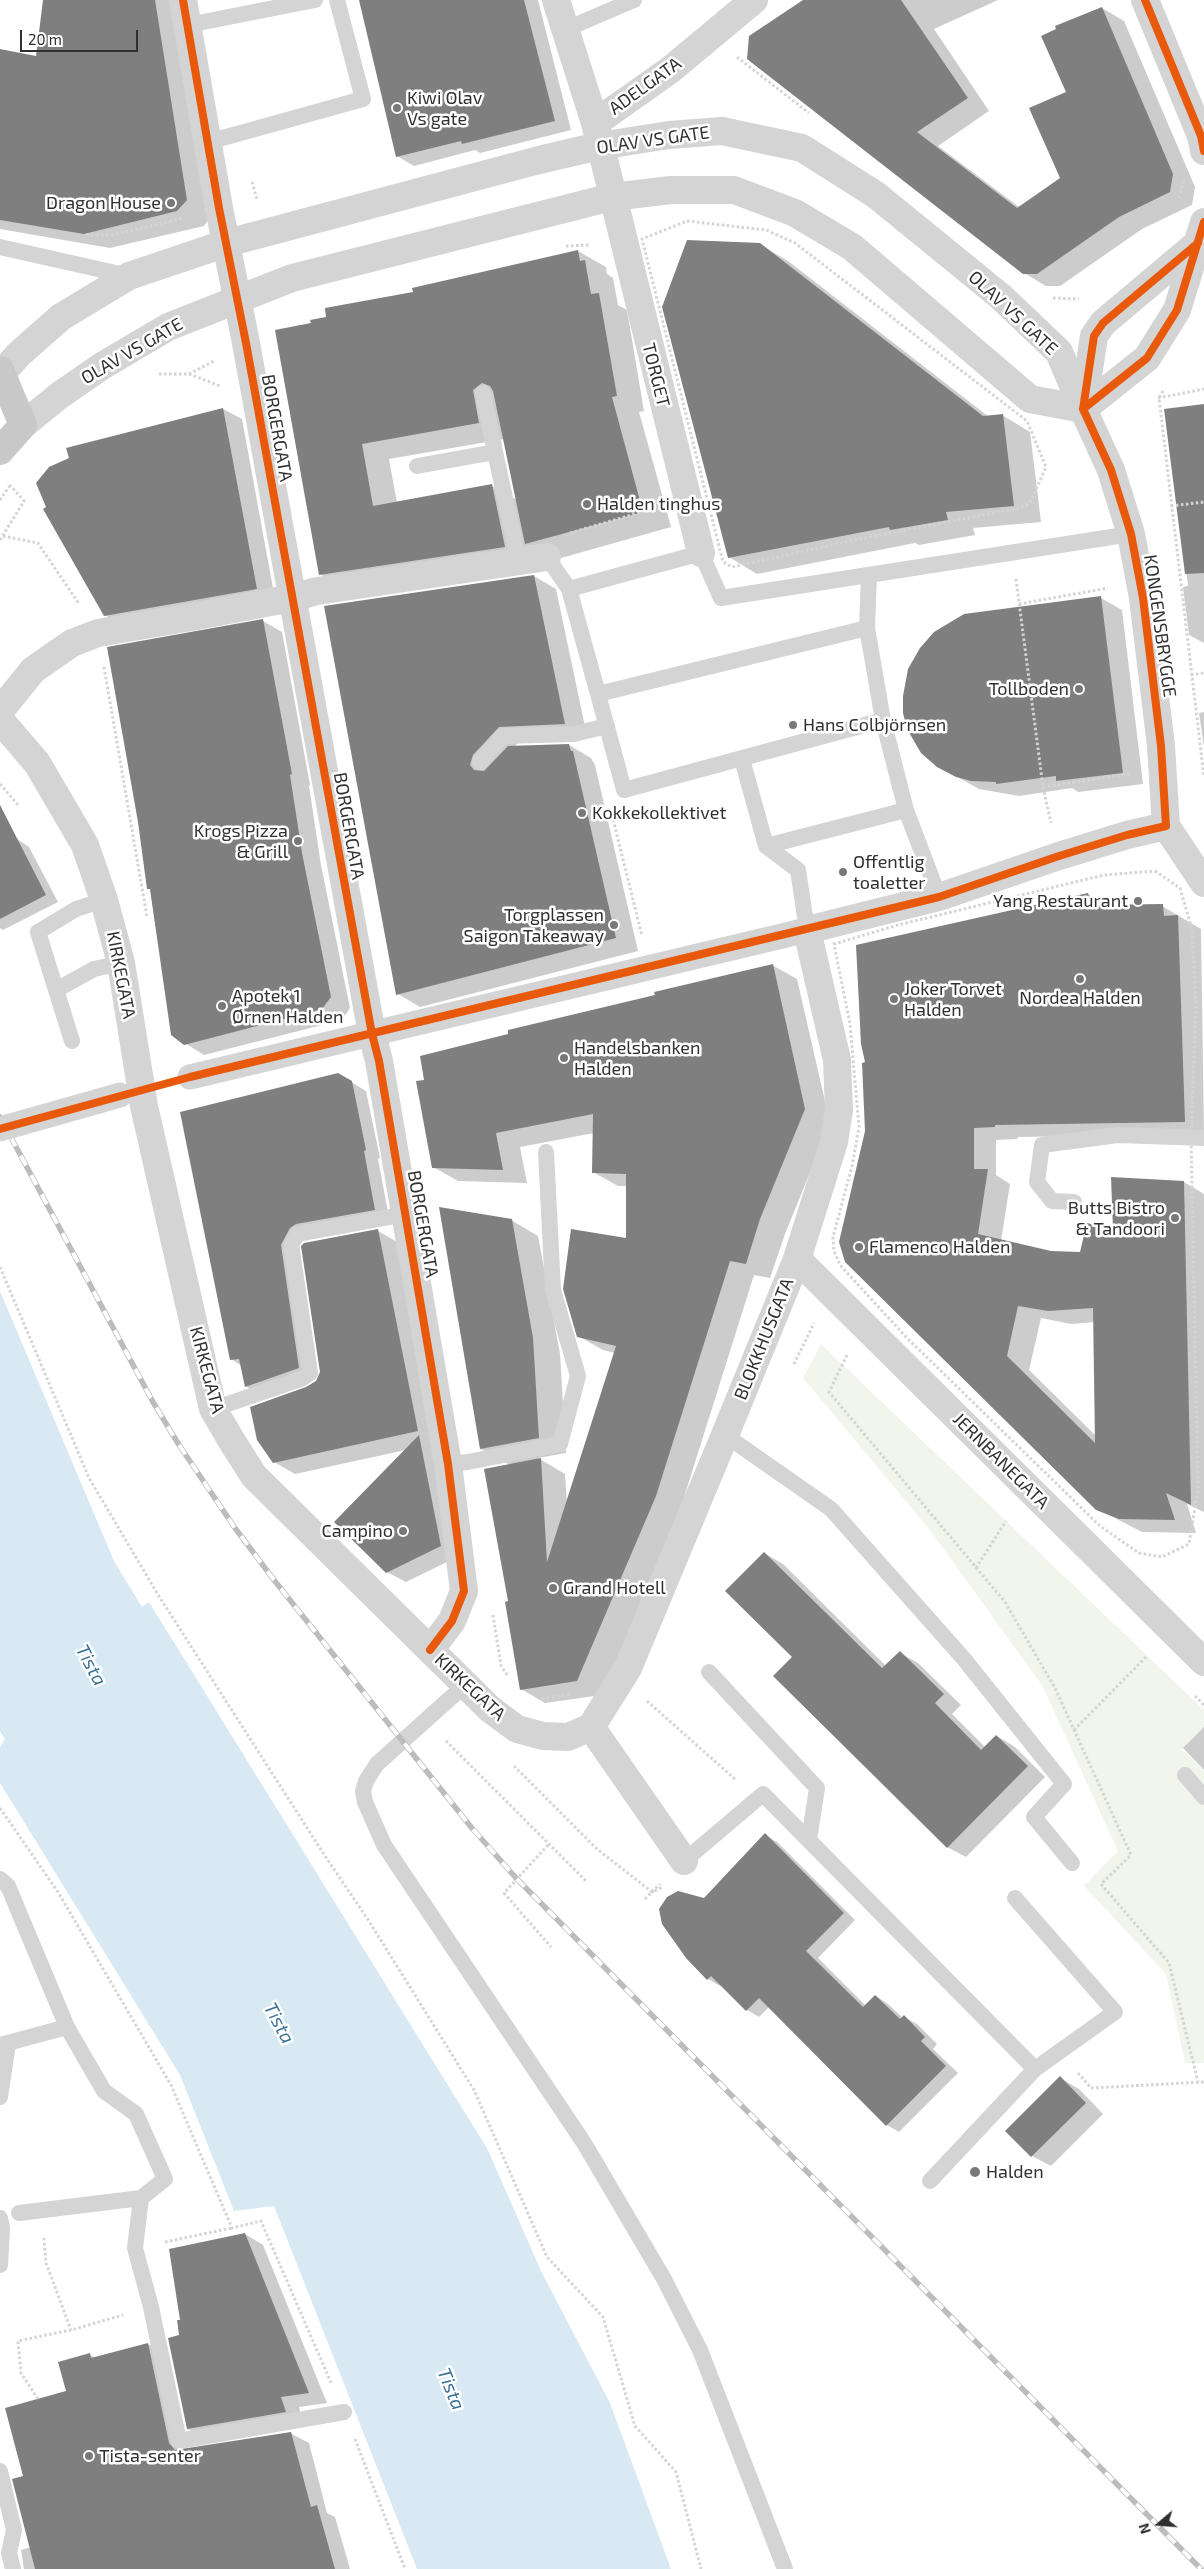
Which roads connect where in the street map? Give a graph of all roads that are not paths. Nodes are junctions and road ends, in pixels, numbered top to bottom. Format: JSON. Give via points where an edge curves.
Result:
{"nodes":[{"id":1,"x":314,"y":0,"type":"edge"},
{"id":2,"x":337,"y":0,"type":"edge"},
{"id":3,"x":556,"y":0,"type":"edge"},
{"id":4,"x":634,"y":0,"type":"edge"},
{"id":5,"x":754,"y":0,"type":"edge"},
{"id":6,"x":1145,"y":0,"type":"edge"},
{"id":7,"x":186,"y":12,"type":"edge"},
{"id":8,"x":564,"y":30,"type":"junction"},
{"id":9,"x":597,"y":135,"type":"junction"},
{"id":10,"x":208,"y":142,"type":"junction"},
{"id":11,"x":1204,"y":152,"type":"edge"},
{"id":12,"x":612,"y":197,"type":"junction"},
{"id":13,"x":227,"y":243,"type":"junction"},
{"id":14,"x":1198,"y":243,"type":"edge"},
{"id":15,"x":0,"y":247,"type":"edge"},
{"id":16,"x":129,"y":276,"type":"junction"},
{"id":17,"x":236,"y":298,"type":"junction"},
{"id":18,"x":1,"y":373,"type":"edge"},
{"id":19,"x":483,"y":393,"type":"dead end"},
{"id":20,"x":1083,"y":409,"type":"junction"},
{"id":21,"x":12,"y":423,"type":"edge"},
{"id":22,"x":0,"y":451,"type":"edge"},
{"id":23,"x":495,"y":452,"type":"junction"},
{"id":24,"x":417,"y":466,"type":"dead end"},
{"id":25,"x":1131,"y":534,"type":"junction"},
{"id":26,"x":702,"y":553,"type":"junction"},
{"id":27,"x":547,"y":557,"type":"joint"},
{"id":28,"x":516,"y":560,"type":"junction"},
{"id":29,"x":869,"y":575,"type":"junction"},
{"id":30,"x":569,"y":589,"type":"junction"},
{"id":31,"x":292,"y":598,"type":"junction"},
{"id":32,"x":867,"y":628,"type":"junction"},
{"id":33,"x":598,"y":694,"type":"junction"},
{"id":34,"x":0,"y":711,"type":"edge"},
{"id":35,"x":0,"y":720,"type":"edge"},
{"id":36,"x":883,"y":720,"type":"junction"},
{"id":37,"x":607,"y":726,"type":"junction"},
{"id":38,"x":742,"y":759,"type":"junction"},
{"id":39,"x":480,"y":762,"type":"dead end"},
{"id":40,"x":906,"y":810,"type":"junction"},
{"id":41,"x":1166,"y":826,"type":"junction"},
{"id":42,"x":766,"y":846,"type":"junction"},
{"id":43,"x":1204,"y":883,"type":"edge"},
{"id":44,"x":939,"y":897,"type":"junction"},
{"id":45,"x":104,"y":900,"type":"junction"},
{"id":46,"x":807,"y":930,"type":"junction"},
{"id":47,"x":121,"y":963,"type":"junction"},
{"id":48,"x":56,"y":990,"type":"junction"},
{"id":49,"x":372,"y":1034,"type":"junction"},
{"id":50,"x":72,"y":1040,"type":"dead end"},
{"id":51,"x":190,"y":1077,"type":"dead end"},
{"id":52,"x":110,"y":1098,"type":"dead end"},
{"id":53,"x":0,"y":1129,"type":"edge"},
{"id":54,"x":1197,"y":1138,"type":"edge"},
{"id":55,"x":546,"y":1152,"type":"dead end"},
{"id":56,"x":1074,"y":1202,"type":"dead end"},
{"id":57,"x":406,"y":1214,"type":"junction"},
{"id":58,"x":797,"y":1259,"type":"junction"},
{"id":59,"x":213,"y":1408,"type":"junction"},
{"id":60,"x":725,"y":1436,"type":"junction"},
{"id":61,"x":448,"y":1464,"type":"junction"},
{"id":62,"x":430,"y":1650,"type":"junction"},
{"id":63,"x":1204,"y":1662,"type":"edge"},
{"id":64,"x":710,"y":1672,"type":"dead end"},
{"id":65,"x":465,"y":1685,"type":"junction"},
{"id":66,"x":591,"y":1728,"type":"junction"},
{"id":67,"x":1185,"y":1775,"type":"dead end"},
{"id":68,"x":1204,"y":1797,"type":"edge"},
{"id":69,"x":809,"y":1840,"type":"junction"},
{"id":70,"x":684,"y":1861,"type":"joint"},
{"id":71,"x":1072,"y":1863,"type":"dead end"},
{"id":72,"x":0,"y":1879,"type":"edge"},
{"id":73,"x":1015,"y":1898,"type":"dead end"},
{"id":74,"x":67,"y":2027,"type":"junction"},
{"id":75,"x":4,"y":2044,"type":"edge"},
{"id":76,"x":1035,"y":2069,"type":"junction"},
{"id":77,"x":0,"y":2097,"type":"edge"},
{"id":78,"x":930,"y":2181,"type":"dead end"},
{"id":79,"x":141,"y":2198,"type":"junction"},
{"id":80,"x":19,"y":2214,"type":"dead end"},
{"id":81,"x":0,"y":2218,"type":"edge"},
{"id":82,"x":0,"y":2265,"type":"edge"},
{"id":83,"x":344,"y":2412,"type":"road end"},
{"id":84,"x":0,"y":2471,"type":"edge"},
{"id":85,"x":13,"y":2569,"type":"edge"},
{"id":86,"x":785,"y":2569,"type":"edge"}],
"edges":[{"from":1,"to":7,"type":"lane"},
{"from":2,"to":10,"type":"lane","via":[[363,99]]},
{"from":3,"to":8,"type":"street"},
{"from":4,"to":8,"type":"lane"},
{"from":5,"to":9,"type":"street","name":"ADELGATA"},
{"from":6,"to":11,"type":"street"},
{"from":7,"to":10,"type":"street","name":"BORGERGATA"},
{"from":8,"to":9,"type":"street"},
{"from":9,"to":12,"type":"street"},
{"from":9,"to":13,"type":"street","name":"OLAV VS GATE"},
{"from":9,"to":20,"type":"street","name":"OLAV VS GATE","via":[[722,131],[802,148],[876,194],[1000,296],[1058,352]]},
{"from":10,"to":13,"type":"street","name":"BORGERGATA"},
{"from":12,"to":17,"type":"street","name":"OLAV VS GATE","via":[[292,278]]},
{"from":12,"to":20,"type":"street","name":"OLAV VS GATE","via":[[671,190],[734,190],[795,213],[852,247],[1030,399]]},
{"from":12,"to":26,"type":"street","name":"TORGET"},
{"from":13,"to":16,"type":"street","name":"OLAV VS GATE"},
{"from":13,"to":17,"type":"street","name":"BORGERGATA"},
{"from":14,"to":20,"type":"street","via":[[1177,310],[1147,358]]},
{"from":14,"to":20,"type":"street","via":[[1098,330],[1094,336]]},
{"from":15,"to":16,"type":"lane"},
{"from":16,"to":18,"type":"street","name":"OLAV VS GATE","via":[[61,317]]},
{"from":17,"to":21,"type":"street","name":"OLAV VS GATE","via":[[168,326]]},
{"from":17,"to":31,"type":"street","name":"BORGERGATA"},
{"from":18,"to":21,"type":"main road"},
{"from":19,"to":23,"type":"lane"},
{"from":20,"to":25,"type":"street","name":"KONGENSBRYGGE","via":[[1111,470]]},
{"from":21,"to":22,"type":"main road","name":"OLAV VS GATE"},
{"from":23,"to":24,"type":"lane"},
{"from":23,"to":28,"type":"lane"},
{"from":25,"to":29,"type":"lane"},
{"from":25,"to":41,"type":"street","name":"KONGENSBRYGGE","via":[[1143,598],[1161,746]]},
{"from":26,"to":29,"type":"lane","via":[[721,598]]},
{"from":26,"to":30,"type":"lane"},
{"from":27,"to":28,"type":"street"},
{"from":27,"to":30,"type":"lane"},
{"from":28,"to":31,"type":"street","via":[[316,591]]},
{"from":29,"to":32,"type":"lane"},
{"from":30,"to":33,"type":"lane"},
{"from":31,"to":34,"type":"street","via":[[98,633],[72,642],[33,670]]},
{"from":31,"to":49,"type":"street","name":"BORGERGATA"},
{"from":32,"to":33,"type":"lane"},
{"from":32,"to":36,"type":"lane"},
{"from":33,"to":37,"type":"lane"},
{"from":35,"to":45,"type":"street","name":"KIRKEGATA","via":[[37,763],[85,845]]},
{"from":36,"to":38,"type":"lane"},
{"from":36,"to":40,"type":"lane"},
{"from":37,"to":38,"type":"lane","via":[[624,790]]},
{"from":37,"to":39,"type":"lane","via":[[574,734],[503,736]]},
{"from":38,"to":42,"type":"lane"},
{"from":40,"to":42,"type":"lane"},
{"from":40,"to":44,"type":"lane"},
{"from":41,"to":43,"type":"street"},
{"from":41,"to":44,"type":"street","via":[[1076,851]]},
{"from":42,"to":46,"type":"lane","via":[[798,870]]},
{"from":44,"to":46,"type":"street"},
{"from":45,"to":47,"type":"street","name":"KIRKEGATA"},
{"from":45,"to":48,"type":"lane","via":[[76,909],[38,932]]},
{"from":46,"to":49,"type":"street"},
{"from":46,"to":58,"type":"street","name":"BLOKKHUSGATA","via":[[838,1060],[839,1110],[834,1142]]},
{"from":47,"to":48,"type":"lane","via":[[94,969]]},
{"from":47,"to":59,"type":"street","name":"KIRKEGATA","via":[[144,1106]]},
{"from":48,"to":50,"type":"lane"},
{"from":49,"to":51,"type":"street"},
{"from":49,"to":57,"type":"street","name":"BORGERGATA","via":[[380,1061]]},
{"from":52,"to":53,"type":"street","bridge":true},
{"from":54,"to":56,"type":"lane","via":[[1118,1135],[1042,1145],[1037,1182],[1052,1201]]},
{"from":55,"to":61,"type":"lane","via":[[553,1290],[578,1376],[560,1444]]},
{"from":57,"to":59,"type":"lane","via":[[298,1234],[290,1244],[310,1373],[302,1379]]},
{"from":57,"to":61,"type":"street","name":"BORGERGATA"},
{"from":58,"to":60,"type":"street","name":"BLOKKHUSGATA"},
{"from":58,"to":63,"type":"street","name":"JERNBANEGATA"},
{"from":59,"to":62,"type":"street","name":"KIRKEGATA","via":[[254,1476]]},
{"from":60,"to":66,"type":"street","name":"BLOKKHUSGATA","via":[[628,1668]]},
{"from":60,"to":71,"type":"lane","via":[[831,1509],[964,1659],[1064,1784],[1034,1817]]},
{"from":61,"to":62,"type":"street","name":"BORGERGATA","via":[[464,1591],[452,1621]]},
{"from":62,"to":65,"type":"street","name":"KIRKEGATA"},
{"from":64,"to":69,"type":"lane","via":[[817,1788]]},
{"from":65,"to":66,"type":"street","name":"KIRKEGATA","via":[[516,1729],[543,1736],[568,1737]]},
{"from":65,"to":86,"type":"lane","via":[[377,1764],[366,1781],[363,1791],[365,1802],[384,1845],[584,2144],[664,2279],[700,2350]]},
{"from":66,"to":70,"type":"street"},
{"from":67,"to":68,"type":"lane"},
{"from":69,"to":70,"type":"lane","via":[[763,1794]]},
{"from":69,"to":76,"type":"lane"},
{"from":72,"to":74,"type":"lane","via":[[8,1886]]},
{"from":73,"to":76,"type":"lane","via":[[1115,2012]]},
{"from":74,"to":75,"type":"lane"},
{"from":74,"to":79,"type":"lane","via":[[104,2091],[136,2114],[165,2179]]},
{"from":75,"to":77,"type":"lane"},
{"from":76,"to":78,"type":"lane"},
{"from":79,"to":80,"type":"lane"},
{"from":79,"to":83,"type":"lane","via":[[135,2248],[179,2441]]},
{"from":81,"to":82,"type":"lane"},
{"from":84,"to":85,"type":"lane","via":[[14,2530],[9,2553]]}]}
